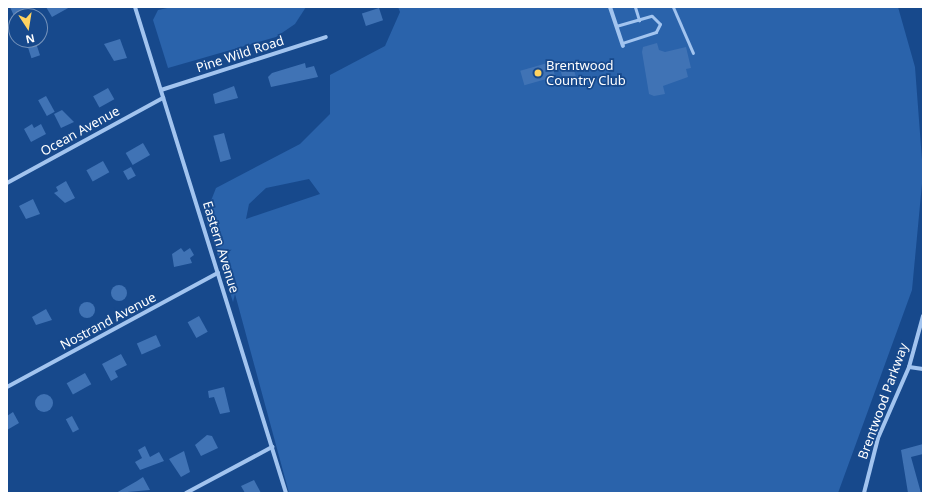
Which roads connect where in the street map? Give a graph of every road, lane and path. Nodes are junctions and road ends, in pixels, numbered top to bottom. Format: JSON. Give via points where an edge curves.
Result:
{"nodes":[{"id":1,"x":135,"y":7,"type":"edge"},
{"id":2,"x":610,"y":7,"type":"edge"},
{"id":3,"x":636,"y":7,"type":"edge"},
{"id":4,"x":672,"y":7,"type":"edge"},
{"id":5,"x":640,"y":20,"type":"junction"},
{"id":6,"x":616,"y":26,"type":"junction"},
{"id":7,"x":326,"y":36,"type":"dead end"},
{"id":8,"x":622,"y":45,"type":"joint"},
{"id":9,"x":693,"y":53,"type":"dead end"},
{"id":10,"x":161,"y":90,"type":"junction"},
{"id":11,"x":163,"y":98,"type":"junction"},
{"id":12,"x":7,"y":183,"type":"edge"},
{"id":13,"x":218,"y":273,"type":"junction"},
{"id":14,"x":923,"y":316,"type":"edge"},
{"id":15,"x":909,"y":367,"type":"junction"},
{"id":16,"x":923,"y":369,"type":"edge"},
{"id":17,"x":7,"y":387,"type":"edge"},
{"id":18,"x":272,"y":446,"type":"junction"},
{"id":19,"x":186,"y":493,"type":"edge"},
{"id":20,"x":286,"y":493,"type":"edge"},
{"id":21,"x":864,"y":493,"type":"edge"}],
"edges":[{"from":1,"to":10,"type":"street","name":"Eastern Avenue"},
{"from":2,"to":6,"type":"street"},
{"from":3,"to":5,"type":"lane"},
{"from":4,"to":9,"type":"lane"},
{"from":5,"to":6,"type":"lane"},
{"from":5,"to":8,"type":"lane","via":[[652,16],[657,19],[660,29]]},
{"from":6,"to":8,"type":"street"},
{"from":7,"to":10,"type":"street","name":"Pine Wild Road"},
{"from":10,"to":11,"type":"street","name":"Eastern Avenue"},
{"from":11,"to":12,"type":"street","name":"Ocean Avenue"},
{"from":11,"to":13,"type":"street","name":"Eastern Avenue"},
{"from":13,"to":17,"type":"street","name":"Nostrand Avenue"},
{"from":13,"to":18,"type":"street","name":"Eastern Avenue"},
{"from":14,"to":15,"type":"street","name":"Brentwood Parkway"},
{"from":15,"to":16,"type":"street"},
{"from":15,"to":21,"type":"street","name":"Brentwood Parkway","via":[[878,438]]},
{"from":18,"to":19,"type":"street"},
{"from":18,"to":20,"type":"street","name":"Eastern Avenue"}]}
